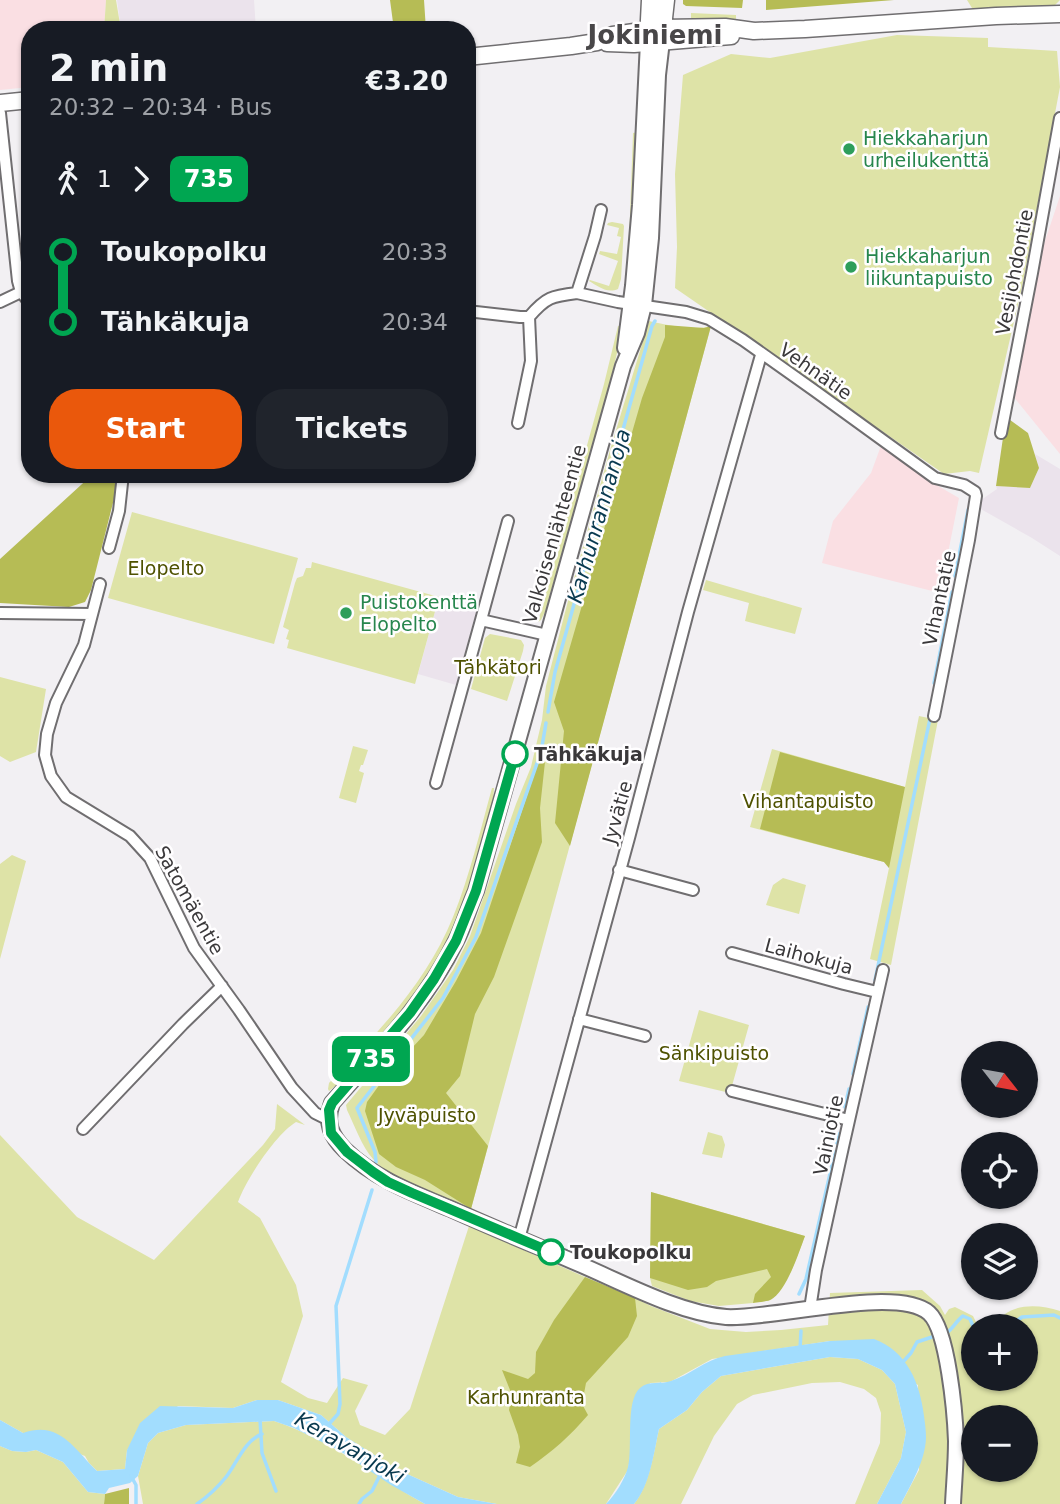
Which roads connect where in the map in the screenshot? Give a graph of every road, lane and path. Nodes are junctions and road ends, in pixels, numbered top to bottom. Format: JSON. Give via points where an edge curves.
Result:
{"nodes":[{"id":1,"x":650,"y":0,"type":"edge"},
{"id":2,"x":666,"y":0,"type":"edge"},
{"id":3,"x":1060,"y":14,"type":"edge"},
{"id":4,"x":655,"y":35,"type":"junction"},
{"id":5,"x":476,"y":56,"type":"edge"},
{"id":6,"x":21,"y":101,"type":"edge"},
{"id":7,"x":0,"y":103,"type":"edge"},
{"id":8,"x":0,"y":113,"type":"edge"},
{"id":9,"x":1060,"y":117,"type":"edge"},
{"id":10,"x":601,"y":210,"type":"dead end"},
{"id":11,"x":21,"y":292,"type":"joint"},
{"id":12,"x":578,"y":293,"type":"junction"},
{"id":13,"x":0,"y":302,"type":"edge"},
{"id":14,"x":638,"y":304,"type":"junction"},
{"id":15,"x":476,"y":312,"type":"edge"},
{"id":16,"x":528,"y":317,"type":"junction"},
{"id":17,"x":761,"y":355,"type":"junction"},
{"id":18,"x":518,"y":422,"type":"dead end"},
{"id":19,"x":1001,"y":433,"type":"dead end"},
{"id":20,"x":122,"y":483,"type":"edge"},
{"id":21,"x":971,"y":488,"type":"joint"},
{"id":22,"x":508,"y":522,"type":"dead end"},
{"id":23,"x":109,"y":548,"type":"dead end"},
{"id":24,"x":100,"y":584,"type":"dead end"},
{"id":25,"x":0,"y":613,"type":"edge"},
{"id":26,"x":92,"y":614,"type":"junction"},
{"id":27,"x":481,"y":620,"type":"junction"},
{"id":28,"x":547,"y":635,"type":"junction"},
{"id":29,"x":934,"y":716,"type":"dead end"},
{"id":30,"x":436,"y":783,"type":"dead end"},
{"id":31,"x":619,"y":870,"type":"junction"},
{"id":32,"x":693,"y":890,"type":"dead end"},
{"id":33,"x":732,"y":953,"type":"dead end"},
{"id":34,"x":883,"y":970,"type":"dead end"},
{"id":35,"x":222,"y":986,"type":"junction"},
{"id":36,"x":877,"y":992,"type":"junction"},
{"id":37,"x":579,"y":1019,"type":"junction"},
{"id":38,"x":645,"y":1036,"type":"dead end"},
{"id":39,"x":732,"y":1091,"type":"dead end"},
{"id":40,"x":849,"y":1120,"type":"junction"},
{"id":41,"x":329,"y":1121,"type":"junction"},
{"id":42,"x":83,"y":1129,"type":"dead end"},
{"id":43,"x":519,"y":1239,"type":"junction"},
{"id":44,"x":810,"y":1309,"type":"junction"},
{"id":45,"x":953,"y":1504,"type":"edge"}],
"edges":[{"from":1,"to":4,"type":"main road","name":"Valkoisenlähteentie"},
{"from":2,"to":4,"type":"main road","name":"Valkoisenlähteentie"},
{"from":3,"to":4,"type":"main road","via":[[754,31],[725,27]]},
{"from":4,"to":5,"type":"main road","via":[[612,44]]},
{"from":4,"to":14,"type":"street","name":"Valkoisenlähteentie","via":[[640,205]]},
{"from":6,"to":7,"type":"main road"},
{"from":8,"to":11,"type":"street"},
{"from":9,"to":19,"type":"street","name":"Vesijohdontie"},
{"from":10,"to":12,"type":"street"},
{"from":11,"to":13,"type":"street"},
{"from":12,"to":14,"type":"street","name":"Vehnätie"},
{"from":12,"to":16,"type":"street","via":[[546,299]]},
{"from":14,"to":17,"type":"street","name":"Vehnätie","via":[[709,319]]},
{"from":14,"to":28,"type":"street","name":"Valkoisenlähteentie","via":[[637,333],[623,366]]},
{"from":15,"to":16,"type":"street"},
{"from":16,"to":18,"type":"street","via":[[531,361]]},
{"from":17,"to":21,"type":"street","name":"Vehnätie","via":[[935,478]]},
{"from":17,"to":31,"type":"street","name":"Jyvätie"},
{"from":20,"to":23,"type":"street"},
{"from":21,"to":29,"type":"street","name":"Vihantatie","via":[[976,496]]},
{"from":22,"to":27,"type":"street"},
{"from":24,"to":26,"type":"street","name":"Satomäentie"},
{"from":25,"to":26,"type":"street"},
{"from":26,"to":35,"type":"street","name":"Satomäentie","via":[[77,661],[56,703],[47,734],[46,763],[66,797],[130,836],[150,858],[194,948]]},
{"from":27,"to":28,"type":"street"},
{"from":27,"to":30,"type":"street"},
{"from":28,"to":41,"type":"street","name":"Valkoisenlähteentie","via":[[476,891],[456,941],[410,1013],[332,1103]]},
{"from":31,"to":32,"type":"street"},
{"from":31,"to":37,"type":"street","name":"Jyvätie"},
{"from":33,"to":36,"type":"street","name":"Laihokuja"},
{"from":34,"to":36,"type":"street","name":"Vainiotie"},
{"from":35,"to":41,"type":"street","name":"Satomäentie","via":[[292,1088]]},
{"from":35,"to":42,"type":"street"},
{"from":36,"to":40,"type":"street","name":"Vainiotie"},
{"from":37,"to":38,"type":"street"},
{"from":37,"to":43,"type":"street","name":"Jyvätie"},
{"from":39,"to":40,"type":"street"},
{"from":40,"to":44,"type":"street","name":"Vainiotie"},
{"from":41,"to":43,"type":"street","via":[[331,1133],[347,1152],[388,1182]]},
{"from":43,"to":44,"type":"street","via":[[705,1315],[765,1316]]},
{"from":44,"to":45,"type":"street","via":[[899,1302],[922,1308],[932,1317],[945,1349],[953,1404]]}]}
